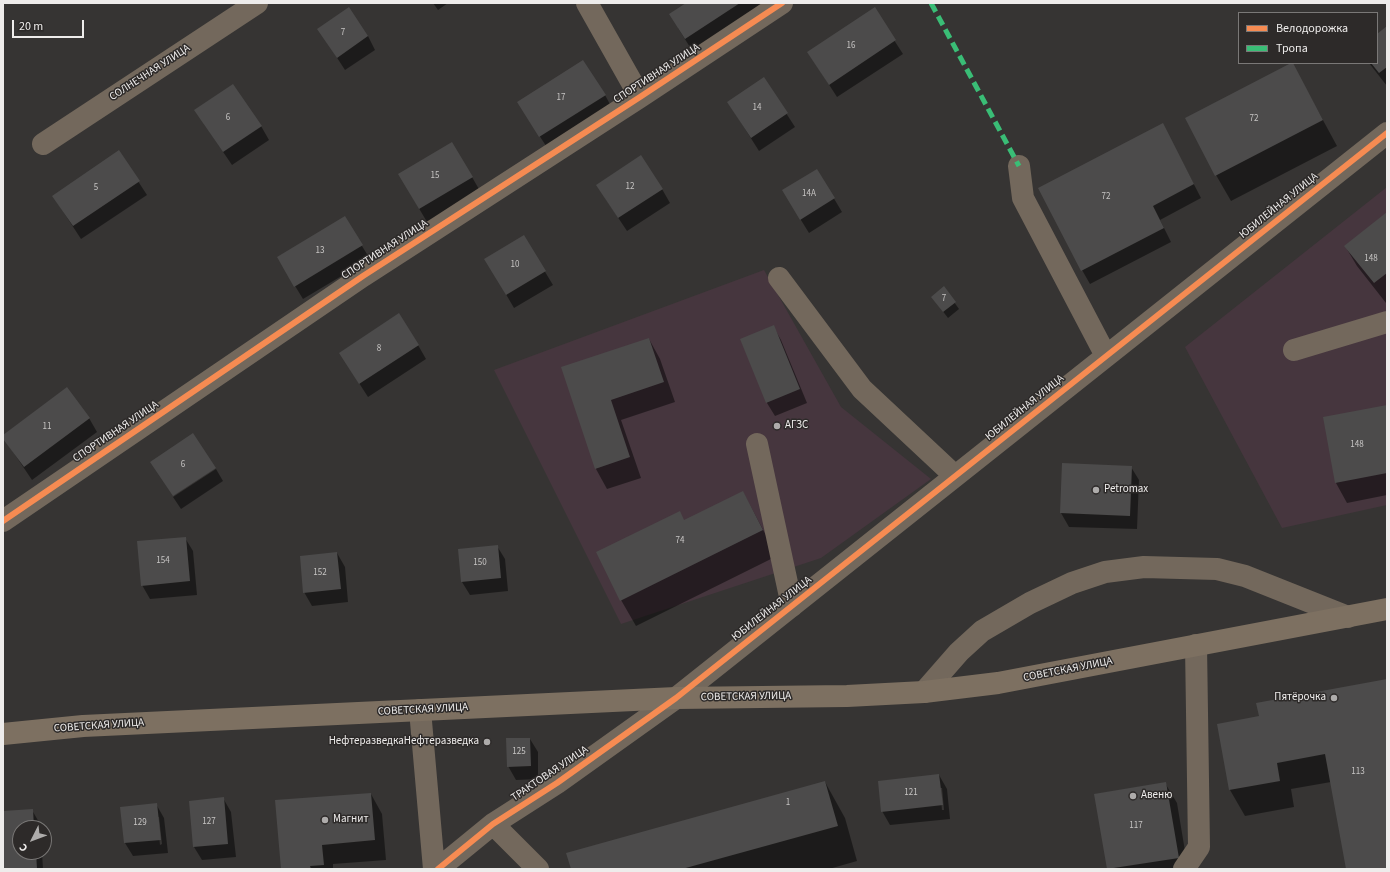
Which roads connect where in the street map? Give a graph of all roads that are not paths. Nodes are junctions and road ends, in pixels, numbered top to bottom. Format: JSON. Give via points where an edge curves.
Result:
{"nodes":[{"id":1,"x":257,"y":3,"type":"edge"},
{"id":2,"x":587,"y":3,"type":"edge"},
{"id":3,"x":782,"y":3,"type":"edge"},
{"id":4,"x":640,"y":97,"type":"junction"},
{"id":5,"x":1387,"y":133,"type":"edge"},
{"id":6,"x":43,"y":144,"type":"dead end"},
{"id":7,"x":1019,"y":166,"type":"dead end"},
{"id":8,"x":779,"y":278,"type":"dead end"},
{"id":9,"x":1387,"y":322,"type":"edge"},
{"id":10,"x":1294,"y":350,"type":"dead end"},
{"id":11,"x":1106,"y":356,"type":"junction"},
{"id":12,"x":757,"y":444,"type":"dead end"},
{"id":13,"x":955,"y":476,"type":"junction"},
{"id":14,"x":3,"y":521,"type":"edge"},
{"id":15,"x":792,"y":606,"type":"junction"},
{"id":16,"x":1387,"y":609,"type":"edge"},
{"id":17,"x":1348,"y":617,"type":"junction"},
{"id":18,"x":1196,"y":645,"type":"junction"},
{"id":19,"x":924,"y":692,"type":"junction"},
{"id":20,"x":676,"y":698,"type":"junction"},
{"id":21,"x":420,"y":710,"type":"junction"},
{"id":22,"x":3,"y":734,"type":"edge"},
{"id":23,"x":493,"y":824,"type":"junction"},
{"id":24,"x":434,"y":869,"type":"edge"},
{"id":25,"x":438,"y":869,"type":"edge"},
{"id":26,"x":538,"y":869,"type":"edge"},
{"id":27,"x":1184,"y":869,"type":"edge"}],
"edges":[{"from":1,"to":6,"type":"street","name":"СОЛНЕЧНАЯ УЛИЦА"},
{"from":2,"to":4,"type":"street"},
{"from":3,"to":4,"type":"street","name":"СПОРТИВНАЯ УЛИЦА"},
{"from":4,"to":14,"type":"street","name":"СПОРТИВНАЯ УЛИЦА","via":[[363,276]]},
{"from":5,"to":11,"type":"street","name":"ЮБИЛЕЙНАЯ УЛИЦА"},
{"from":7,"to":11,"type":"street","via":[[1023,198]]},
{"from":8,"to":13,"type":"street","via":[[862,389]]},
{"from":9,"to":10,"type":"street"},
{"from":11,"to":13,"type":"street","name":"ЮБИЛЕЙНАЯ УЛИЦА"},
{"from":12,"to":15,"type":"street"},
{"from":13,"to":15,"type":"street","name":"ЮБИЛЕЙНАЯ УЛИЦА"},
{"from":15,"to":20,"type":"street","name":"ЮБИЛЕЙНАЯ УЛИЦА"},
{"from":16,"to":17,"type":"main road","name":"СОВЕТСКАЯ УЛИЦА"},
{"from":17,"to":18,"type":"main road","name":"СОВЕТСКАЯ УЛИЦА"},
{"from":17,"to":19,"type":"street","via":[[1245,576],[1216,569],[1144,567],[1105,572],[1072,583],[982,631],[959,652]]},
{"from":18,"to":19,"type":"main road","name":"СОВЕТСКАЯ УЛИЦА","via":[[998,683]]},
{"from":18,"to":27,"type":"street","via":[[1199,847]]},
{"from":19,"to":20,"type":"main road","name":"СОВЕТСКАЯ УЛИЦА","via":[[847,696]]},
{"from":20,"to":21,"type":"main road","name":"СОВЕТСКАЯ УЛИЦА"},
{"from":20,"to":23,"type":"street","name":"ТРАКТОВАЯ УЛИЦА","via":[[557,783]]},
{"from":21,"to":22,"type":"main road","name":"СОВЕТСКАЯ УЛИЦА","via":[[83,726]]},
{"from":21,"to":24,"type":"street"},
{"from":23,"to":25,"type":"street","name":"ТРАКТОВАЯ УЛИЦА"},
{"from":23,"to":26,"type":"street"}]}
